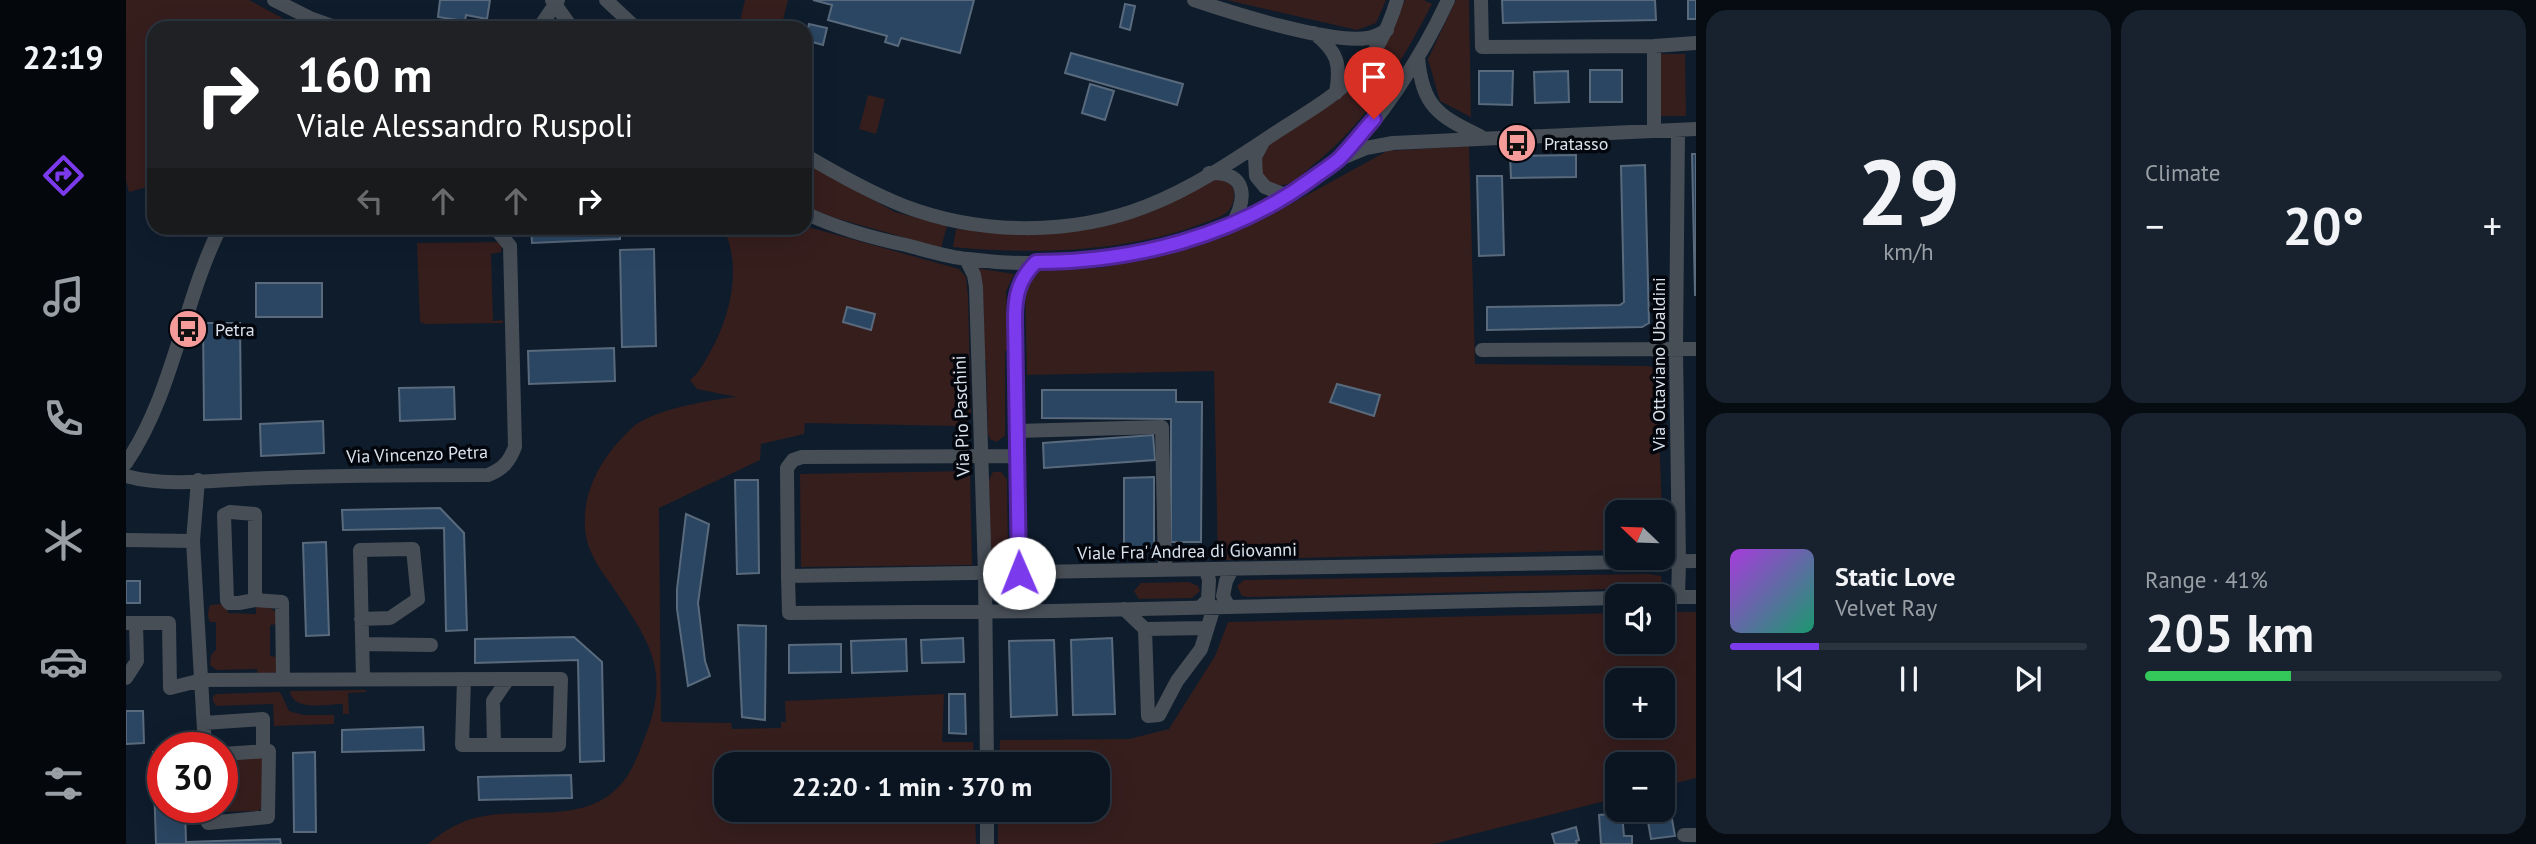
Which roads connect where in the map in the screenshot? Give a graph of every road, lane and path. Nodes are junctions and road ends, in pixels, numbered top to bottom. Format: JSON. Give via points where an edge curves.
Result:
{"nodes":[{"id":1,"x":274,"y":0,"type":"edge"},
{"id":2,"x":606,"y":0,"type":"edge"},
{"id":3,"x":1194,"y":0,"type":"edge"},
{"id":4,"x":1397,"y":0,"type":"edge"},
{"id":5,"x":1448,"y":0,"type":"edge"},
{"id":6,"x":1481,"y":0,"type":"edge"},
{"id":7,"x":555,"y":1,"type":"edge"},
{"id":8,"x":311,"y":21,"type":"edge"},
{"id":9,"x":543,"y":21,"type":"edge"},
{"id":10,"x":568,"y":21,"type":"edge"},
{"id":11,"x":628,"y":21,"type":"edge"},
{"id":12,"x":1387,"y":30,"type":"junction"},
{"id":13,"x":1313,"y":32,"type":"junction"},
{"id":14,"x":1696,"y":43,"type":"edge"},
{"id":15,"x":1654,"y":46,"type":"junction"},
{"id":16,"x":1418,"y":57,"type":"junction"},
{"id":17,"x":1336,"y":93,"type":"junction"},
{"id":18,"x":1696,"y":129,"type":"edge"},
{"id":19,"x":1654,"y":130,"type":"junction"},
{"id":20,"x":1678,"y":130,"type":"junction"},
{"id":21,"x":1482,"y":137,"type":"junction"},
{"id":22,"x":1267,"y":139,"type":"junction"},
{"id":23,"x":812,"y":159,"type":"edge"},
{"id":24,"x":1338,"y":160,"type":"junction"},
{"id":25,"x":1209,"y":173,"type":"junction"},
{"id":26,"x":1288,"y":197,"type":"junction"},
{"id":27,"x":812,"y":216,"type":"edge"},
{"id":28,"x":1231,"y":226,"type":"junction"},
{"id":29,"x":217,"y":235,"type":"edge"},
{"id":30,"x":501,"y":235,"type":"edge"},
{"id":31,"x":966,"y":259,"type":"junction"},
{"id":32,"x":1036,"y":262,"type":"junction"},
{"id":33,"x":1482,"y":349,"type":"dead end"},
{"id":34,"x":1676,"y":349,"type":"junction"},
{"id":35,"x":1696,"y":349,"type":"edge"},
{"id":36,"x":1016,"y":431,"type":"junction"},
{"id":37,"x":981,"y":456,"type":"junction"},
{"id":38,"x":1017,"y":456,"type":"junction"},
{"id":39,"x":126,"y":463,"type":"edge"},
{"id":40,"x":126,"y":475,"type":"edge"},
{"id":41,"x":198,"y":480,"type":"junction"},
{"id":42,"x":126,"y":540,"type":"edge"},
{"id":43,"x":193,"y":541,"type":"junction"},
{"id":44,"x":1696,"y":561,"type":"edge"},
{"id":45,"x":1679,"y":562,"type":"junction"},
{"id":46,"x":1233,"y":569,"type":"junction"},
{"id":47,"x":1166,"y":570,"type":"junction"},
{"id":48,"x":1206,"y":570,"type":"junction"},
{"id":49,"x":1019,"y":573,"type":"junction"},
{"id":50,"x":985,"y":575,"type":"junction"},
{"id":51,"x":788,"y":576,"type":"junction"},
{"id":52,"x":1678,"y":597,"type":"joint"},
{"id":53,"x":1696,"y":597,"type":"edge"},
{"id":54,"x":1605,"y":598,"type":"edge"},
{"id":55,"x":255,"y":600,"type":"junction"},
{"id":56,"x":1207,"y":607,"type":"junction"},
{"id":57,"x":1229,"y":607,"type":"junction"},
{"id":58,"x":1124,"y":609,"type":"junction"},
{"id":59,"x":1019,"y":610,"type":"junction"},
{"id":60,"x":986,"y":611,"type":"junction"},
{"id":61,"x":362,"y":620,"type":"junction"},
{"id":62,"x":131,"y":623,"type":"edge"},
{"id":63,"x":1206,"y":628,"type":"junction"},
{"id":64,"x":1145,"y":629,"type":"junction"},
{"id":65,"x":362,"y":644,"type":"junction"},
{"id":66,"x":431,"y":645,"type":"dead end"},
{"id":67,"x":126,"y":678,"type":"edge"},
{"id":68,"x":283,"y":679,"type":"junction"},
{"id":69,"x":363,"y":679,"type":"junction"},
{"id":70,"x":464,"y":679,"type":"junction"},
{"id":71,"x":508,"y":679,"type":"junction"},
{"id":72,"x":202,"y":680,"type":"junction"},
{"id":73,"x":204,"y":723,"type":"junction"},
{"id":74,"x":204,"y":732,"type":"edge"},
{"id":75,"x":494,"y":745,"type":"junction"},
{"id":76,"x":263,"y":751,"type":"junction"},
{"id":77,"x":987,"y":752,"type":"edge"},
{"id":78,"x":238,"y":753,"type":"edge"},
{"id":79,"x":238,"y":820,"type":"edge"},
{"id":80,"x":987,"y":822,"type":"edge"},
{"id":81,"x":987,"y":844,"type":"edge"}],
"edges":[{"from":1,"to":8,"type":"street"},
{"from":2,"to":11,"type":"street"},
{"from":3,"to":13,"type":"street"},
{"from":4,"to":12,"type":"street"},
{"from":5,"to":16,"type":"street"},
{"from":6,"to":15,"type":"street","via":[[1482,47]]},
{"from":7,"to":9,"type":"street"},
{"from":7,"to":10,"type":"street"},
{"from":12,"to":13,"type":"street","via":[[1364,39]]},
{"from":12,"to":17,"type":"street","via":[[1368,63]]},
{"from":13,"to":17,"type":"street","via":[[1329,45],[1338,63]]},
{"from":14,"to":15,"type":"street"},
{"from":15,"to":19,"type":"street"},
{"from":16,"to":21,"type":"street","via":[[1421,80],[1433,108],[1448,121]]},
{"from":16,"to":24,"type":"street"},
{"from":17,"to":22,"type":"street"},
{"from":18,"to":20,"type":"street"},
{"from":19,"to":20,"type":"street"},
{"from":19,"to":21,"type":"street"},
{"from":20,"to":34,"type":"street","name":"Via Ottaviano Ubaldini"},
{"from":21,"to":24,"type":"street","via":[[1375,145]]},
{"from":22,"to":25,"type":"street"},
{"from":22,"to":26,"type":"street","via":[[1255,157],[1256,176],[1270,190]]},
{"from":23,"to":25,"type":"street","via":[[912,209],[966,222],[1025,228],[1072,226],[1114,217],[1159,201]]},
{"from":24,"to":26,"type":"street"},
{"from":25,"to":28,"type":"street","via":[[1230,176],[1241,188],[1242,204]]},
{"from":26,"to":28,"type":"street"},
{"from":27,"to":31,"type":"street","via":[[866,235]]},
{"from":28,"to":32,"type":"street","via":[[1142,251]]},
{"from":29,"to":39,"type":"street","via":[[154,411]]},
{"from":30,"to":41,"type":"street","name":"Via Vincenzo Petra","via":[[510,246],[514,447],[501,469],[488,475]]},
{"from":31,"to":32,"type":"street"},
{"from":31,"to":37,"type":"street","name":"Via Pio Paschini","via":[[976,287]]},
{"from":32,"to":36,"type":"street","via":[[1021,280],[1015,304]]},
{"from":33,"to":34,"type":"street"},
{"from":34,"to":35,"type":"street"},
{"from":34,"to":45,"type":"street","name":"Via Ottaviano Ubaldini"},
{"from":36,"to":38,"type":"street"},
{"from":36,"to":47,"type":"street","via":[[1162,427]]},
{"from":37,"to":38,"type":"street"},
{"from":37,"to":50,"type":"street","name":"Via Pio Paschini"},
{"from":37,"to":51,"type":"street","via":[[793,460],[787,468]]},
{"from":38,"to":49,"type":"street"},
{"from":40,"to":41,"type":"street","name":"Via Vincenzo Petra","via":[[156,481]]},
{"from":41,"to":43,"type":"street"},
{"from":42,"to":43,"type":"street"},
{"from":43,"to":72,"type":"street"},
{"from":44,"to":45,"type":"street","name":"Viale Fra' Andrea di Giovanni"},
{"from":45,"to":46,"type":"street","name":"Viale Fra' Andrea di Giovanni"},
{"from":45,"to":52,"type":"street","name":"Via Ottaviano Ubaldini"},
{"from":46,"to":48,"type":"street","name":"Viale Fra' Andrea di Giovanni"},
{"from":46,"to":57,"type":"street","via":[[1223,596]]},
{"from":47,"to":48,"type":"street","name":"Viale Fra' Andrea di Giovanni"},
{"from":47,"to":49,"type":"street","name":"Viale Fra' Andrea di Giovanni"},
{"from":48,"to":56,"type":"street"},
{"from":49,"to":50,"type":"street","name":"Viale Fra' Andrea di Giovanni"},
{"from":49,"to":59,"type":"street"},
{"from":50,"to":51,"type":"street","name":"Viale Fra' Andrea di Giovanni"},
{"from":50,"to":60,"type":"street","name":"Via Pio Paschini"},
{"from":51,"to":60,"type":"street","via":[[789,613]]},
{"from":52,"to":53,"type":"street"},
{"from":54,"to":57,"type":"street"},
{"from":55,"to":55,"type":"street","via":[[255,514],[230,512],[224,515],[227,600],[234,604]]},
{"from":55,"to":68,"type":"street","via":[[282,602]]},
{"from":56,"to":57,"type":"street"},
{"from":56,"to":58,"type":"street"},
{"from":56,"to":63,"type":"street"},
{"from":58,"to":59,"type":"street"},
{"from":58,"to":64,"type":"street"},
{"from":59,"to":60,"type":"street"},
{"from":60,"to":77,"type":"street","name":"Via Pio Paschini"},
{"from":61,"to":61,"type":"street","via":[[360,550],[413,549],[418,599],[390,618]]},
{"from":61,"to":65,"type":"street"},
{"from":62,"to":67,"type":"street","via":[[137,661]]},
{"from":62,"to":72,"type":"street","via":[[169,623],[170,688]]},
{"from":63,"to":64,"type":"street"},
{"from":63,"to":64,"type":"street","via":[[1201,649],[1159,715],[1148,716]]},
{"from":65,"to":66,"type":"street"},
{"from":65,"to":69,"type":"street"},
{"from":68,"to":69,"type":"street"},
{"from":68,"to":72,"type":"street"},
{"from":69,"to":70,"type":"street"},
{"from":70,"to":71,"type":"street"},
{"from":70,"to":75,"type":"street","via":[[462,745]]},
{"from":71,"to":75,"type":"street","via":[[493,701]]},
{"from":71,"to":75,"type":"street","via":[[561,679],[559,745]]},
{"from":72,"to":73,"type":"street"},
{"from":73,"to":74,"type":"street"},
{"from":73,"to":76,"type":"street","via":[[263,719]]},
{"from":76,"to":78,"type":"street"},
{"from":76,"to":79,"type":"street","via":[[269,751],[268,817]]},
{"from":80,"to":81,"type":"street"}]}
